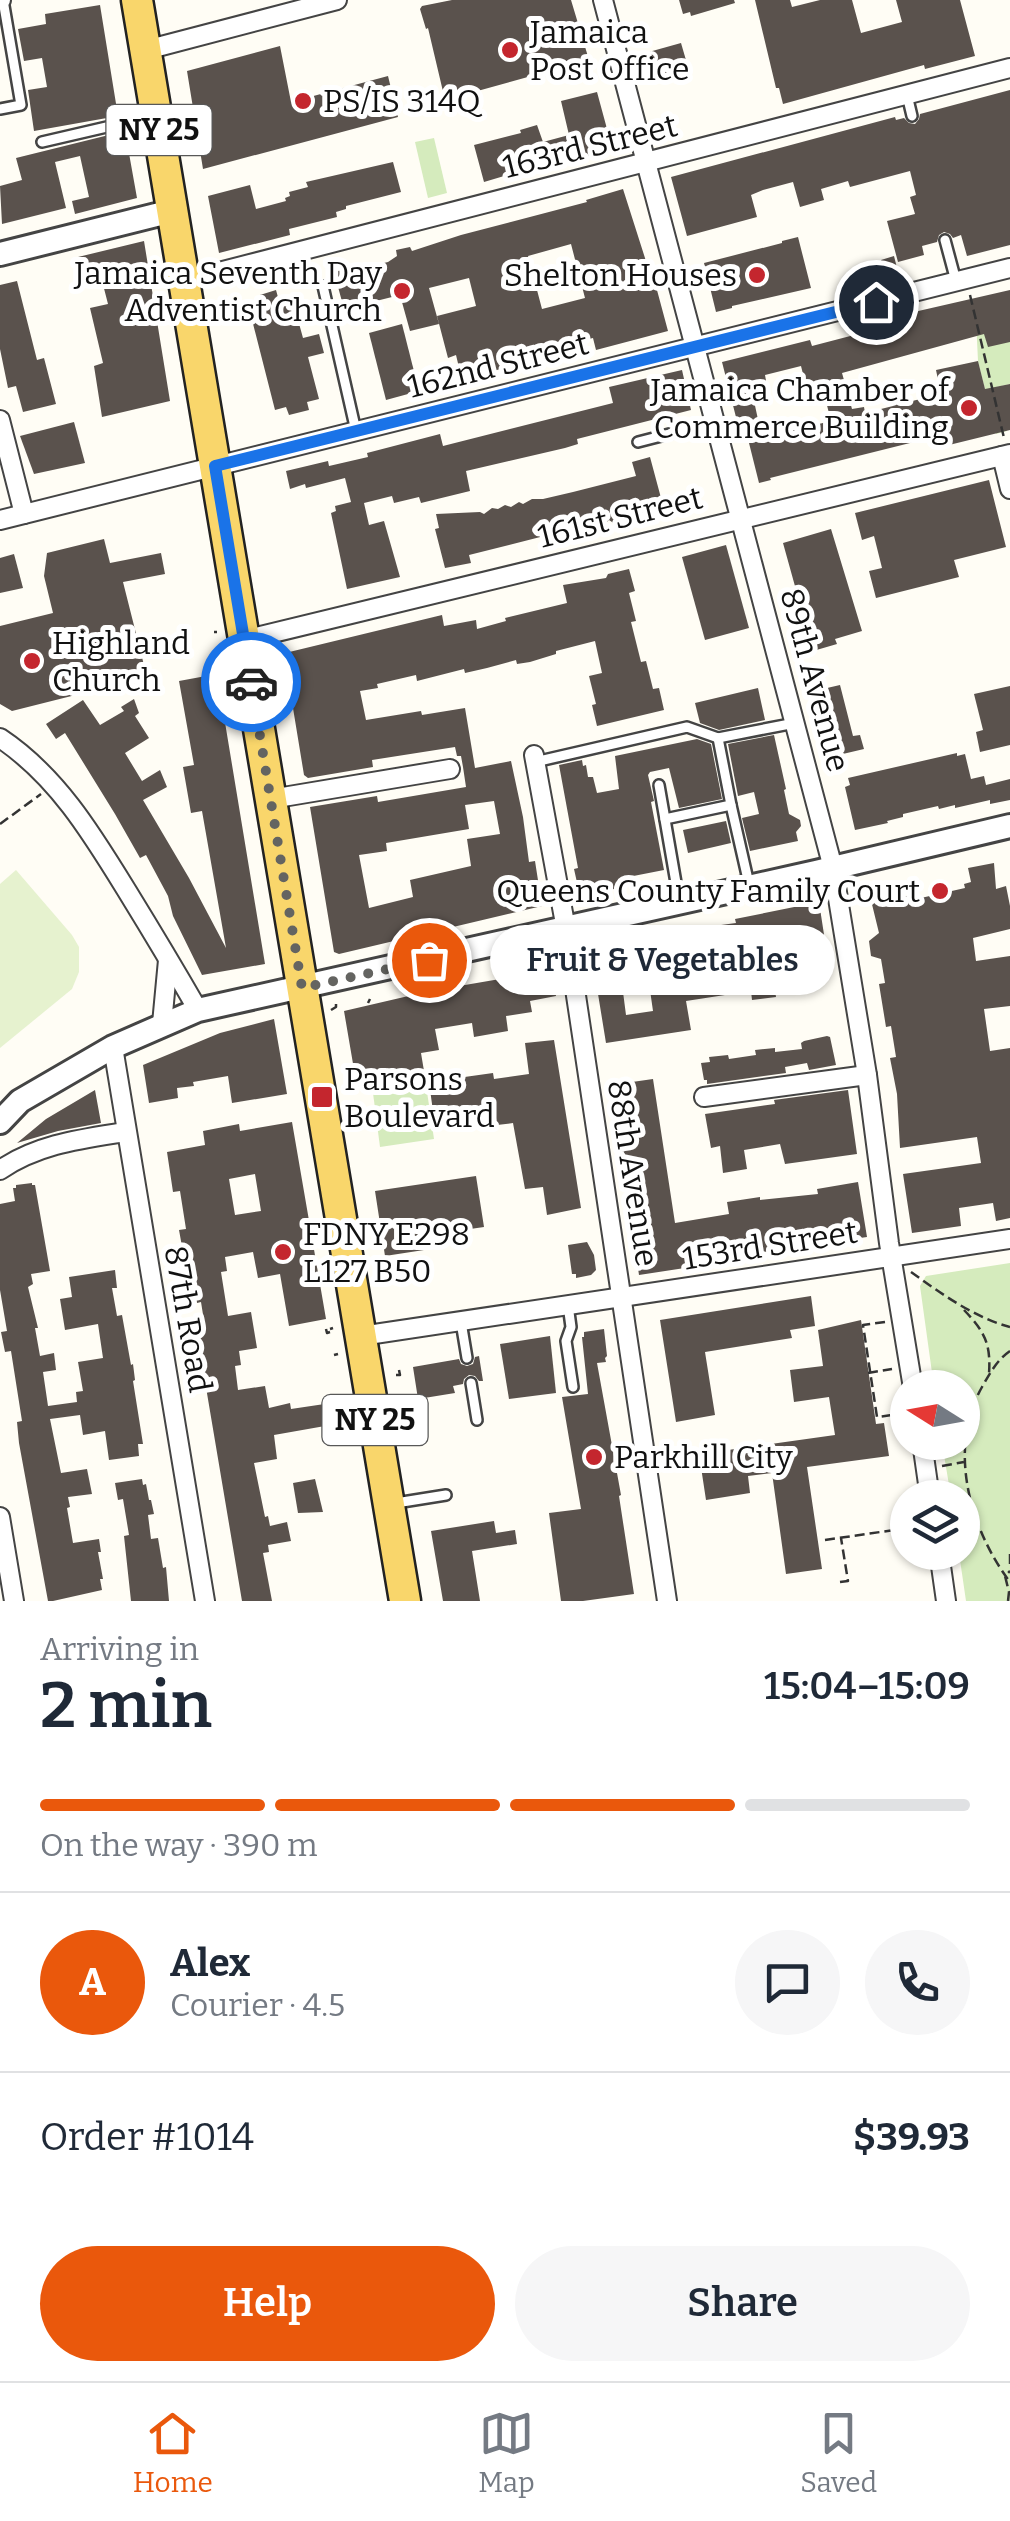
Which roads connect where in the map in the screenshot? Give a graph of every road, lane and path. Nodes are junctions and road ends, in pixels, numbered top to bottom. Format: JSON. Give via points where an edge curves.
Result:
{"nodes":[{"id":1,"x":1,"y":0,"type":"edge"},
{"id":2,"x":137,"y":0,"type":"edge"},
{"id":3,"x":337,"y":0,"type":"edge"},
{"id":4,"x":604,"y":0,"type":"edge"},
{"id":5,"x":146,"y":50,"type":"junction"},
{"id":6,"x":1010,"y":68,"type":"edge"},
{"id":7,"x":907,"y":95,"type":"junction"},
{"id":8,"x":0,"y":109,"type":"edge"},
{"id":9,"x":156,"y":115,"type":"junction"},
{"id":10,"x":912,"y":116,"type":"dead end"},
{"id":11,"x":42,"y":142,"type":"dead end"},
{"id":12,"x":646,"y":163,"type":"junction"},
{"id":13,"x":172,"y":211,"type":"junction"},
{"id":14,"x":945,"y":240,"type":"dead end"},
{"id":15,"x":0,"y":254,"type":"edge"},
{"id":16,"x":1010,"y":268,"type":"edge"},
{"id":17,"x":184,"y":281,"type":"junction"},
{"id":18,"x":323,"y":286,"type":"dead end"},
{"id":19,"x":963,"y":288,"type":"junction"},
{"id":20,"x":696,"y":347,"type":"junction"},
{"id":21,"x":0,"y":420,"type":"edge"},
{"id":22,"x":716,"y":422,"type":"junction"},
{"id":23,"x":356,"y":430,"type":"junction"},
{"id":24,"x":638,"y":442,"type":"dead end"},
{"id":25,"x":1006,"y":450,"type":"edge"},
{"id":26,"x":215,"y":466,"type":"junction"},
{"id":27,"x":1010,"y":489,"type":"edge"},
{"id":28,"x":24,"y":514,"type":"junction"},
{"id":29,"x":741,"y":518,"type":"junction"},
{"id":30,"x":0,"y":520,"type":"edge"},
{"id":31,"x":225,"y":635,"type":"junction"},
{"id":32,"x":795,"y":723,"type":"junction"},
{"id":33,"x":0,"y":738,"type":"edge"},
{"id":34,"x":718,"y":738,"type":"junction"},
{"id":35,"x":534,"y":759,"type":"joint"},
{"id":36,"x":450,"y":769,"type":"dead end"},
{"id":37,"x":659,"y":785,"type":"dead end"},
{"id":38,"x":42,"y":793,"type":"dead end"},
{"id":39,"x":271,"y":799,"type":"junction"},
{"id":40,"x":731,"y":804,"type":"junction"},
{"id":41,"x":665,"y":819,"type":"junction"},
{"id":42,"x":0,"y":824,"type":"edge"},
{"id":43,"x":1010,"y":826,"type":"edge"},
{"id":44,"x":833,"y":868,"type":"junction"},
{"id":45,"x":749,"y":887,"type":"junction"},
{"id":46,"x":680,"y":903,"type":"junction"},
{"id":47,"x":566,"y":929,"type":"junction"},
{"id":48,"x":168,"y":959,"type":"junction"},
{"id":49,"x":302,"y":988,"type":"junction"},
{"id":50,"x":336,"y":1004,"type":"dead end"},
{"id":51,"x":198,"y":1010,"type":"junction"},
{"id":52,"x":331,"y":1010,"type":"dead end"},
{"id":53,"x":162,"y":1024,"type":"junction"},
{"id":54,"x":113,"y":1047,"type":"junction"},
{"id":55,"x":867,"y":1075,"type":"junction"},
{"id":56,"x":704,"y":1097,"type":"dead end"},
{"id":57,"x":0,"y":1122,"type":"edge"},
{"id":58,"x":126,"y":1132,"type":"junction"},
{"id":59,"x":0,"y":1170,"type":"edge"},
{"id":60,"x":1010,"y":1240,"type":"edge"},
{"id":61,"x":891,"y":1257,"type":"junction"},
{"id":62,"x":911,"y":1272,"type":"dead end"},
{"id":63,"x":622,"y":1298,"type":"junction"},
{"id":64,"x":568,"y":1306,"type":"junction"},
{"id":65,"x":960,"y":1306,"type":"junction"},
{"id":66,"x":886,"y":1321,"type":"dead end"},
{"id":67,"x":461,"y":1322,"type":"junction"},
{"id":68,"x":1010,"y":1327,"type":"edge"},
{"id":69,"x":336,"y":1338,"type":"junction"},
{"id":70,"x":1010,"y":1351,"type":"edge"},
{"id":71,"x":467,"y":1358,"type":"dead end"},
{"id":72,"x":893,"y":1369,"type":"dead end"},
{"id":73,"x":399,"y":1370,"type":"dead end"},
{"id":74,"x":910,"y":1370,"type":"edge"},
{"id":75,"x":869,"y":1373,"type":"junction"},
{"id":76,"x":989,"y":1374,"type":"junction"},
{"id":77,"x":396,"y":1375,"type":"dead end"},
{"id":78,"x":472,"y":1382,"type":"dead end"},
{"id":79,"x":573,"y":1388,"type":"dead end"},
{"id":80,"x":890,"y":1415,"type":"edge"},
{"id":81,"x":477,"y":1420,"type":"dead end"},
{"id":82,"x":966,"y":1461,"type":"junction"},
{"id":83,"x":940,"y":1467,"type":"dead end"},
{"id":84,"x":446,"y":1495,"type":"dead end"},
{"id":85,"x":389,"y":1504,"type":"junction"},
{"id":86,"x":0,"y":1516,"type":"edge"},
{"id":87,"x":890,"y":1531,"type":"edge"},
{"id":88,"x":841,"y":1538,"type":"junction"},
{"id":89,"x":825,"y":1540,"type":"dead end"},
{"id":90,"x":1010,"y":1554,"type":"edge"},
{"id":91,"x":1010,"y":1564,"type":"edge"},
{"id":92,"x":941,"y":1570,"type":"edge"},
{"id":93,"x":1010,"y":1571,"type":"edge"},
{"id":94,"x":1005,"y":1576,"type":"junction"},
{"id":95,"x":840,"y":1582,"type":"dead end"},
{"id":96,"x":1010,"y":1582,"type":"edge"},
{"id":97,"x":14,"y":1601,"type":"edge"},
{"id":98,"x":205,"y":1601,"type":"edge"},
{"id":99,"x":405,"y":1601,"type":"edge"},
{"id":100,"x":667,"y":1601,"type":"edge"},
{"id":101,"x":946,"y":1601,"type":"edge"},
{"id":102,"x":1008,"y":1601,"type":"edge"}],
"edges":[{"from":1,"to":8,"type":"lane","via":[[20,105]]},
{"from":2,"to":5,"type":"main road","number":"NY 25"},
{"from":3,"to":5,"type":"street"},
{"from":4,"to":12,"type":"street","name":"89th Avenue"},
{"from":5,"to":9,"type":"main road","number":"NY 25"},
{"from":6,"to":7,"type":"street","name":"163rd Street"},
{"from":7,"to":10,"type":"lane"},
{"from":7,"to":12,"type":"street","name":"163rd Street"},
{"from":9,"to":11,"type":"lane"},
{"from":9,"to":13,"type":"main road","number":"NY 25"},
{"from":12,"to":17,"type":"street","name":"163rd Street"},
{"from":12,"to":20,"type":"street","name":"89th Avenue"},
{"from":13,"to":15,"type":"street"},
{"from":13,"to":17,"type":"main road","number":"NY 25"},
{"from":14,"to":19,"type":"lane"},
{"from":16,"to":19,"type":"street","name":"162nd Street"},
{"from":17,"to":26,"type":"main road","number":"NY 25"},
{"from":18,"to":23,"type":"lane"},
{"from":19,"to":20,"type":"street","name":"162nd Street"},
{"from":19,"to":25,"type":"path"},
{"from":20,"to":22,"type":"street","name":"89th Avenue"},
{"from":20,"to":23,"type":"street","name":"162nd Street"},
{"from":21,"to":28,"type":"street"},
{"from":22,"to":24,"type":"lane"},
{"from":22,"to":29,"type":"street","name":"89th Avenue"},
{"from":23,"to":26,"type":"street","name":"162nd Street"},
{"from":25,"to":27,"type":"street"},
{"from":25,"to":29,"type":"street","name":"161st Street"},
{"from":26,"to":28,"type":"street","name":"162nd Street"},
{"from":26,"to":31,"type":"main road","number":"NY 25"},
{"from":28,"to":30,"type":"street","name":"162nd Street"},
{"from":29,"to":31,"type":"street","name":"161st Street"},
{"from":29,"to":32,"type":"street","name":"89th Avenue"},
{"from":31,"to":39,"type":"main road","number":"NY 25"},
{"from":32,"to":34,"type":"lane"},
{"from":32,"to":44,"type":"street","name":"89th Avenue"},
{"from":33,"to":48,"type":"street","via":[[38,768],[77,813]]},
{"from":34,"to":35,"type":"lane","via":[[687,728]]},
{"from":34,"to":40,"type":"lane"},
{"from":35,"to":47,"type":"street","name":"88th Avenue"},
{"from":36,"to":39,"type":"street"},
{"from":37,"to":41,"type":"lane"},
{"from":38,"to":42,"type":"path"},
{"from":39,"to":49,"type":"main road","number":"NY 25"},
{"from":40,"to":41,"type":"lane"},
{"from":40,"to":45,"type":"lane"},
{"from":41,"to":46,"type":"lane"},
{"from":43,"to":44,"type":"street"},
{"from":44,"to":45,"type":"street"},
{"from":44,"to":55,"type":"street","name":"89th Avenue"},
{"from":45,"to":46,"type":"street"},
{"from":46,"to":47,"type":"street"},
{"from":47,"to":49,"type":"street"},
{"from":47,"to":63,"type":"street","name":"88th Avenue"},
{"from":48,"to":51,"type":"street"},
{"from":48,"to":53,"type":"street"},
{"from":49,"to":51,"type":"street"},
{"from":49,"to":69,"type":"main road","number":"NY 25"},
{"from":50,"to":52,"type":"path"},
{"from":51,"to":53,"type":"street"},
{"from":53,"to":54,"type":"street"},
{"from":54,"to":57,"type":"street","via":[[20,1101]]},
{"from":54,"to":58,"type":"street","name":"87th Road"},
{"from":55,"to":56,"type":"street"},
{"from":55,"to":61,"type":"street","name":"89th Avenue"},
{"from":58,"to":59,"type":"street","via":[[51,1145]]},
{"from":58,"to":98,"type":"street","name":"87th Road"},
{"from":60,"to":61,"type":"street","name":"153rd Street"},
{"from":61,"to":63,"type":"street","name":"153rd Street"},
{"from":61,"to":74,"type":"street","name":"89th Avenue"},
{"from":62,"to":65,"type":"path"},
{"from":63,"to":64,"type":"street","name":"153rd Street"},
{"from":63,"to":100,"type":"street","name":"88th Avenue"},
{"from":64,"to":67,"type":"street","name":"153rd Street"},
{"from":64,"to":79,"type":"lane"},
{"from":65,"to":68,"type":"path"},
{"from":65,"to":76,"type":"path","via":[[988,1345]]},
{"from":66,"to":75,"type":"path","via":[[863,1325]]},
{"from":67,"to":69,"type":"street","name":"153rd Street"},
{"from":67,"to":71,"type":"lane"},
{"from":69,"to":85,"type":"main road","number":"NY 25"},
{"from":70,"to":76,"type":"path"},
{"from":72,"to":75,"type":"path"},
{"from":73,"to":77,"type":"path"},
{"from":75,"to":80,"type":"path","via":[[876,1417]]},
{"from":76,"to":82,"type":"path","via":[[968,1419]]},
{"from":78,"to":81,"type":"lane"},
{"from":82,"to":83,"type":"path"},
{"from":82,"to":94,"type":"path","via":[[982,1537]]},
{"from":84,"to":85,"type":"lane"},
{"from":85,"to":99,"type":"main road","number":"NY 25"},
{"from":86,"to":97,"type":"street"},
{"from":87,"to":88,"type":"path"},
{"from":88,"to":89,"type":"path"},
{"from":88,"to":95,"type":"path","via":[[848,1581]]},
{"from":90,"to":91,"type":"path"},
{"from":92,"to":101,"type":"street"},
{"from":93,"to":94,"type":"path"},
{"from":94,"to":96,"type":"path"},
{"from":94,"to":102,"type":"path"}]}
